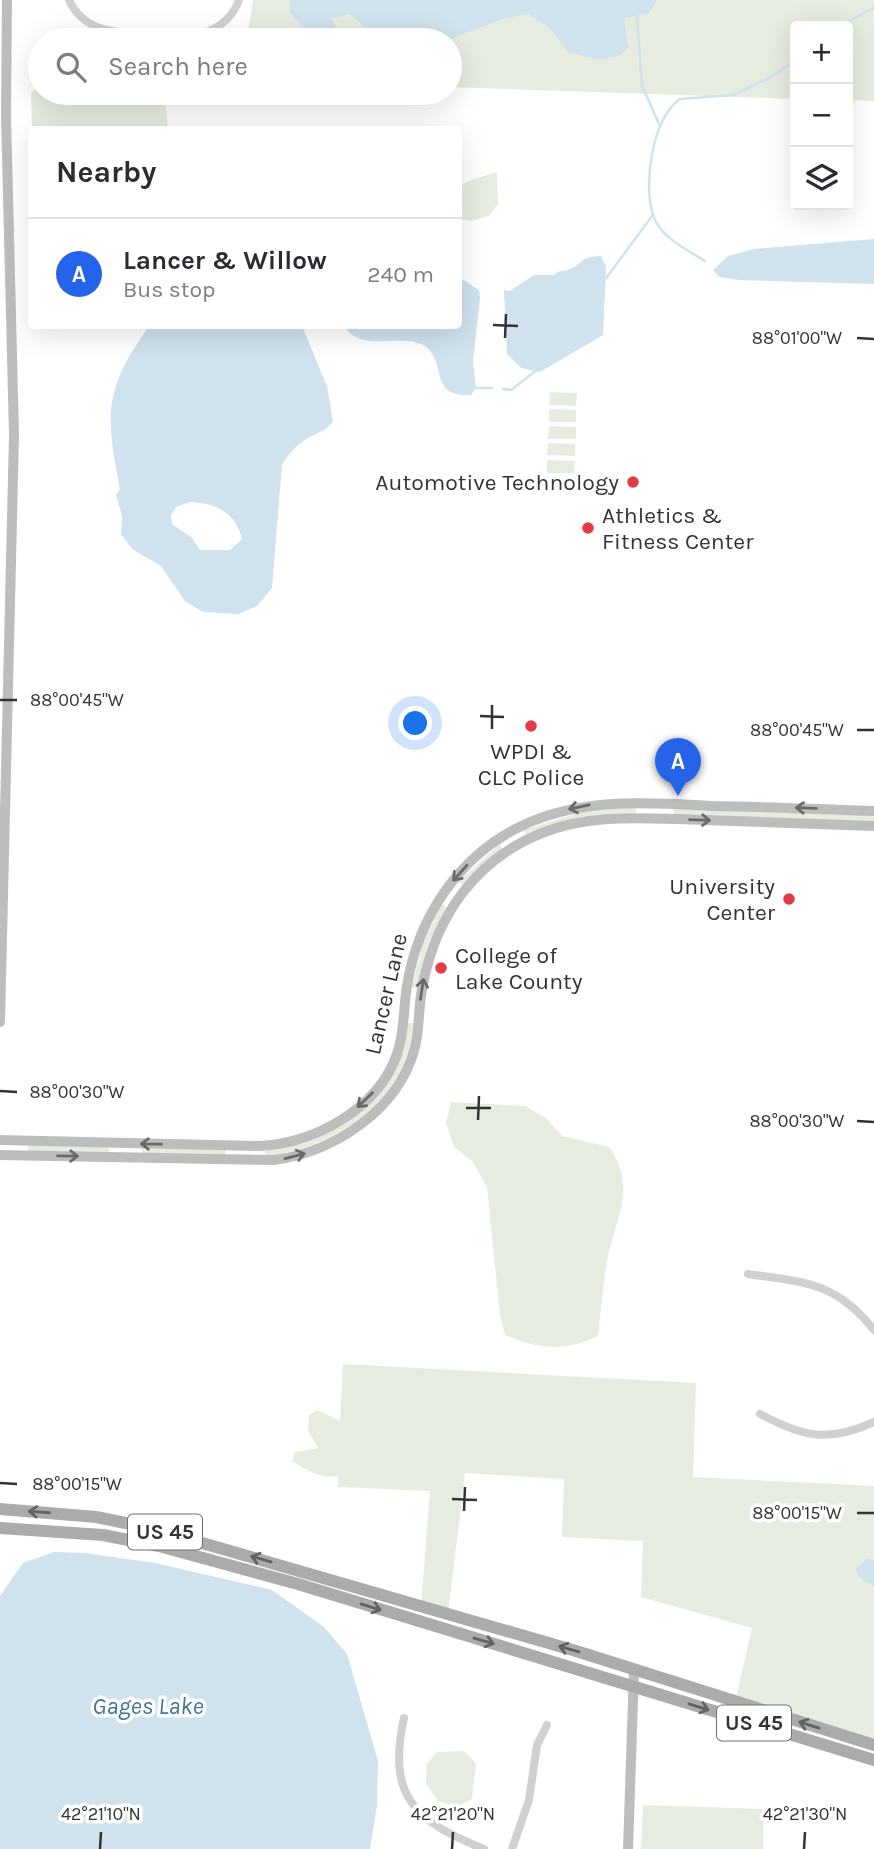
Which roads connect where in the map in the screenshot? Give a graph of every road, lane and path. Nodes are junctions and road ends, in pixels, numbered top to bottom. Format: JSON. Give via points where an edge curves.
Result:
{"nodes":[{"id":1,"x":7,"y":0,"type":"edge"},
{"id":2,"x":69,"y":0,"type":"edge"},
{"id":3,"x":239,"y":0,"type":"edge"},
{"id":4,"x":99,"y":28,"type":"edge"},
{"id":5,"x":211,"y":28,"type":"edge"},
{"id":6,"x":874,"y":811,"type":"edge"},
{"id":7,"x":874,"y":826,"type":"edge"},
{"id":8,"x":0,"y":1022,"type":"edge"},
{"id":9,"x":0,"y":1140,"type":"edge"},
{"id":10,"x":0,"y":1155,"type":"edge"},
{"id":11,"x":748,"y":1274,"type":"dead end"},
{"id":12,"x":874,"y":1330,"type":"edge"},
{"id":13,"x":760,"y":1414,"type":"dead end"},
{"id":14,"x":874,"y":1422,"type":"edge"},
{"id":15,"x":0,"y":1509,"type":"edge"},
{"id":16,"x":0,"y":1528,"type":"edge"},
{"id":17,"x":634,"y":1671,"type":"junction"},
{"id":18,"x":634,"y":1687,"type":"junction"},
{"id":19,"x":404,"y":1718,"type":"dead end"},
{"id":20,"x":547,"y":1725,"type":"dead end"},
{"id":21,"x":874,"y":1745,"type":"edge"},
{"id":22,"x":874,"y":1760,"type":"edge"},
{"id":23,"x":485,"y":1849,"type":"edge"},
{"id":24,"x":512,"y":1849,"type":"edge"},
{"id":25,"x":628,"y":1849,"type":"edge"}],
"edges":[{"from":1,"to":8,"type":"street","via":[[13,446]]},
{"from":2,"to":4,"type":"street","via":[[86,22]]},
{"from":3,"to":5,"type":"street","via":[[229,17]]},
{"from":6,"to":9,"type":"street","name":"Lancer Lane","one_way":true,"via":[[617,803],[540,818],[490,845],[444,892],[413,958],[401,1042],[390,1070],[363,1102],[331,1126],[299,1141],[260,1146]]},
{"from":10,"to":7,"type":"street","name":"Lancer Lane","one_way":true,"via":[[274,1160],[307,1153],[342,1137],[373,1114],[407,1070],[415,1047],[428,960],[457,899],[494,860],[541,833],[611,818]]},
{"from":11,"to":12,"type":"street","via":[[796,1279],[828,1290],[853,1307]]},
{"from":13,"to":14,"type":"street","via":[[786,1429],[815,1436],[846,1433]]},
{"from":17,"to":15,"type":"main road","number":"US 45","one_way":true,"via":[[150,1528],[96,1517]]},
{"from":16,"to":18,"type":"main road","number":"US 45","one_way":true,"via":[[103,1535],[159,1546]]},
{"from":17,"to":18,"type":"street"},
{"from":21,"to":17,"type":"main road","number":"US 45","one_way":true},
{"from":18,"to":22,"type":"main road","number":"US 45","one_way":true},
{"from":18,"to":25,"type":"street"},
{"from":19,"to":23,"type":"street","via":[[397,1752],[407,1796],[422,1817]]},
{"from":20,"to":24,"type":"street","via":[[537,1745],[529,1800]]}]}
